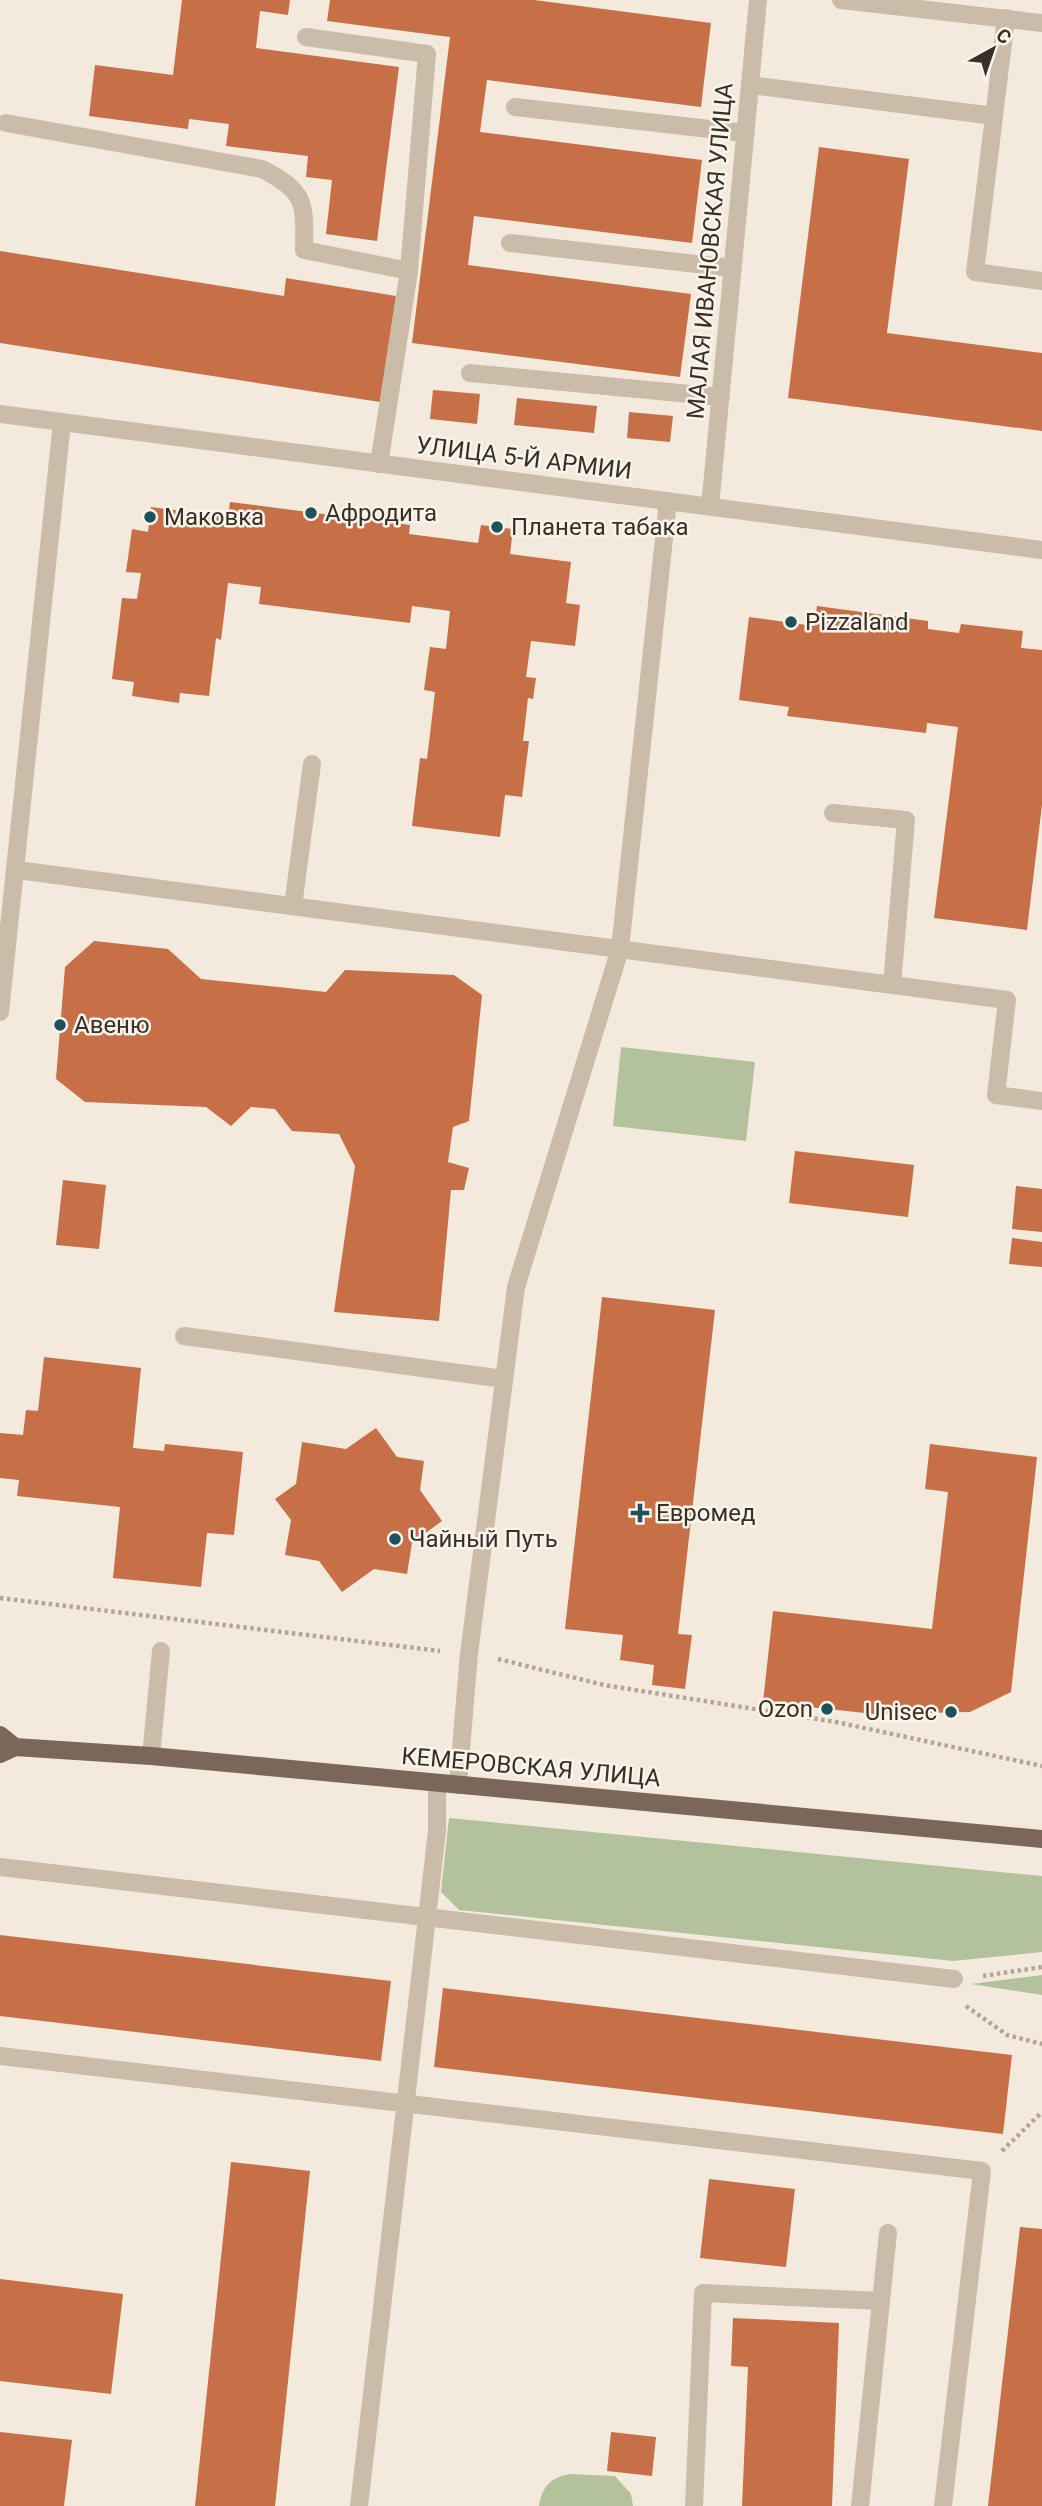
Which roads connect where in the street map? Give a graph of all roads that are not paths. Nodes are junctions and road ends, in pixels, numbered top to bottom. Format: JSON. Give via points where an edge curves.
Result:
{"nodes":[{"id":1,"x":758,"y":0,"type":"edge"},
{"id":2,"x":841,"y":0,"type":"edge"},
{"id":3,"x":926,"y":5,"type":"edge"},
{"id":4,"x":1006,"y":19,"type":"junction"},
{"id":5,"x":1042,"y":23,"type":"edge"},
{"id":6,"x":306,"y":37,"type":"dead end"},
{"id":7,"x":750,"y":85,"type":"junction"},
{"id":8,"x":515,"y":107,"type":"dead end"},
{"id":9,"x":994,"y":116,"type":"junction"},
{"id":10,"x":6,"y":123,"type":"dead end"},
{"id":11,"x":745,"y":133,"type":"junction"},
{"id":12,"x":510,"y":243,"type":"dead end"},
{"id":13,"x":732,"y":268,"type":"junction"},
{"id":14,"x":409,"y":271,"type":"junction"},
{"id":15,"x":1042,"y":281,"type":"edge"},
{"id":16,"x":470,"y":373,"type":"dead end"},
{"id":17,"x":720,"y":397,"type":"junction"},
{"id":18,"x":0,"y":414,"type":"edge"},
{"id":19,"x":62,"y":422,"type":"junction"},
{"id":20,"x":379,"y":464,"type":"junction"},
{"id":21,"x":668,"y":502,"type":"junction"},
{"id":22,"x":710,"y":507,"type":"junction"},
{"id":23,"x":1042,"y":550,"type":"edge"},
{"id":24,"x":312,"y":764,"type":"dead end"},
{"id":25,"x":833,"y":813,"type":"dead end"},
{"id":26,"x":17,"y":870,"type":"junction"},
{"id":27,"x":293,"y":906,"type":"junction"},
{"id":28,"x":620,"y":949,"type":"junction"},
{"id":29,"x":892,"y":985,"type":"junction"},
{"id":30,"x":0,"y":1012,"type":"edge"},
{"id":31,"x":1042,"y":1101,"type":"edge"},
{"id":32,"x":184,"y":1336,"type":"dead end"},
{"id":33,"x":504,"y":1380,"type":"junction"},
{"id":34,"x":161,"y":1651,"type":"dead end"},
{"id":35,"x":0,"y":1735,"type":"edge"},
{"id":36,"x":7,"y":1751,"type":"edge"},
{"id":37,"x":152,"y":1756,"type":"junction"},
{"id":38,"x":437,"y":1783,"type":"junction"},
{"id":39,"x":458,"y":1785,"type":"junction"},
{"id":40,"x":1042,"y":1839,"type":"edge"},
{"id":41,"x":0,"y":1867,"type":"edge"},
{"id":42,"x":427,"y":1917,"type":"junction"},
{"id":43,"x":954,"y":1979,"type":"road end"},
{"id":44,"x":0,"y":2056,"type":"edge"},
{"id":45,"x":406,"y":2103,"type":"junction"},
{"id":46,"x":888,"y":2233,"type":"dead end"},
{"id":47,"x":881,"y":2301,"type":"junction"},
{"id":48,"x":359,"y":2506,"type":"edge"},
{"id":49,"x":694,"y":2506,"type":"edge"},
{"id":50,"x":860,"y":2506,"type":"edge"},
{"id":51,"x":943,"y":2506,"type":"edge"}],
"edges":[{"from":1,"to":7,"type":"street","name":"МАЛАЯ ИВАНОВСКАЯ УЛИЦА"},
{"from":2,"to":3,"type":"street"},
{"from":3,"to":4,"type":"street"},
{"from":4,"to":5,"type":"street"},
{"from":4,"to":9,"type":"street"},
{"from":6,"to":14,"type":"street","via":[[427,54]]},
{"from":7,"to":9,"type":"street"},
{"from":7,"to":11,"type":"street","name":"МАЛАЯ ИВАНОВСКАЯ УЛИЦА"},
{"from":8,"to":11,"type":"street"},
{"from":9,"to":15,"type":"street","via":[[975,272]]},
{"from":10,"to":14,"type":"street","via":[[262,169],[291,184],[305,210],[304,250]]},
{"from":11,"to":13,"type":"street","name":"МАЛАЯ ИВАНОВСКАЯ УЛИЦА"},
{"from":12,"to":13,"type":"street"},
{"from":13,"to":17,"type":"street","name":"МАЛАЯ ИВАНОВСКАЯ УЛИЦА"},
{"from":14,"to":20,"type":"street"},
{"from":16,"to":17,"type":"street"},
{"from":17,"to":22,"type":"street","name":"МАЛАЯ ИВАНОВСКАЯ УЛИЦА"},
{"from":18,"to":19,"type":"street","name":"УЛИЦА 5-Й АРМИИ"},
{"from":19,"to":20,"type":"street","name":"УЛИЦА 5-Й АРМИИ"},
{"from":19,"to":26,"type":"street"},
{"from":20,"to":21,"type":"street","name":"УЛИЦА 5-Й АРМИИ"},
{"from":21,"to":22,"type":"street","name":"УЛИЦА 5-Й АРМИИ"},
{"from":21,"to":28,"type":"street"},
{"from":22,"to":23,"type":"street","name":"УЛИЦА 5-Й АРМИИ"},
{"from":24,"to":27,"type":"street"},
{"from":25,"to":29,"type":"street","via":[[906,820]]},
{"from":26,"to":27,"type":"street"},
{"from":26,"to":30,"type":"street"},
{"from":27,"to":28,"type":"street"},
{"from":28,"to":29,"type":"street"},
{"from":28,"to":33,"type":"street","via":[[516,1287]]},
{"from":29,"to":31,"type":"street","via":[[1007,1000],[996,1095]]},
{"from":32,"to":33,"type":"street"},
{"from":33,"to":39,"type":"street","via":[[469,1654]]},
{"from":34,"to":37,"type":"street"},
{"from":35,"to":36,"type":"main road","name":"КЕМЕРОВСКАЯ УЛИЦА"},
{"from":36,"to":37,"type":"main road","name":"КЕМЕРОВСКАЯ УЛИЦА"},
{"from":37,"to":38,"type":"main road","name":"КЕМЕРОВСКАЯ УЛИЦА"},
{"from":38,"to":39,"type":"main road","name":"КЕМЕРОВСКАЯ УЛИЦА"},
{"from":38,"to":42,"type":"street","via":[[437,1831]]},
{"from":39,"to":40,"type":"main road","name":"КЕМЕРОВСКАЯ УЛИЦА"},
{"from":41,"to":42,"type":"street"},
{"from":42,"to":43,"type":"street"},
{"from":42,"to":45,"type":"street"},
{"from":44,"to":45,"type":"street"},
{"from":45,"to":48,"type":"street"},
{"from":45,"to":51,"type":"street","via":[[982,2171]]},
{"from":46,"to":47,"type":"street"},
{"from":47,"to":49,"type":"street","via":[[703,2293]]},
{"from":47,"to":50,"type":"street"}]}
